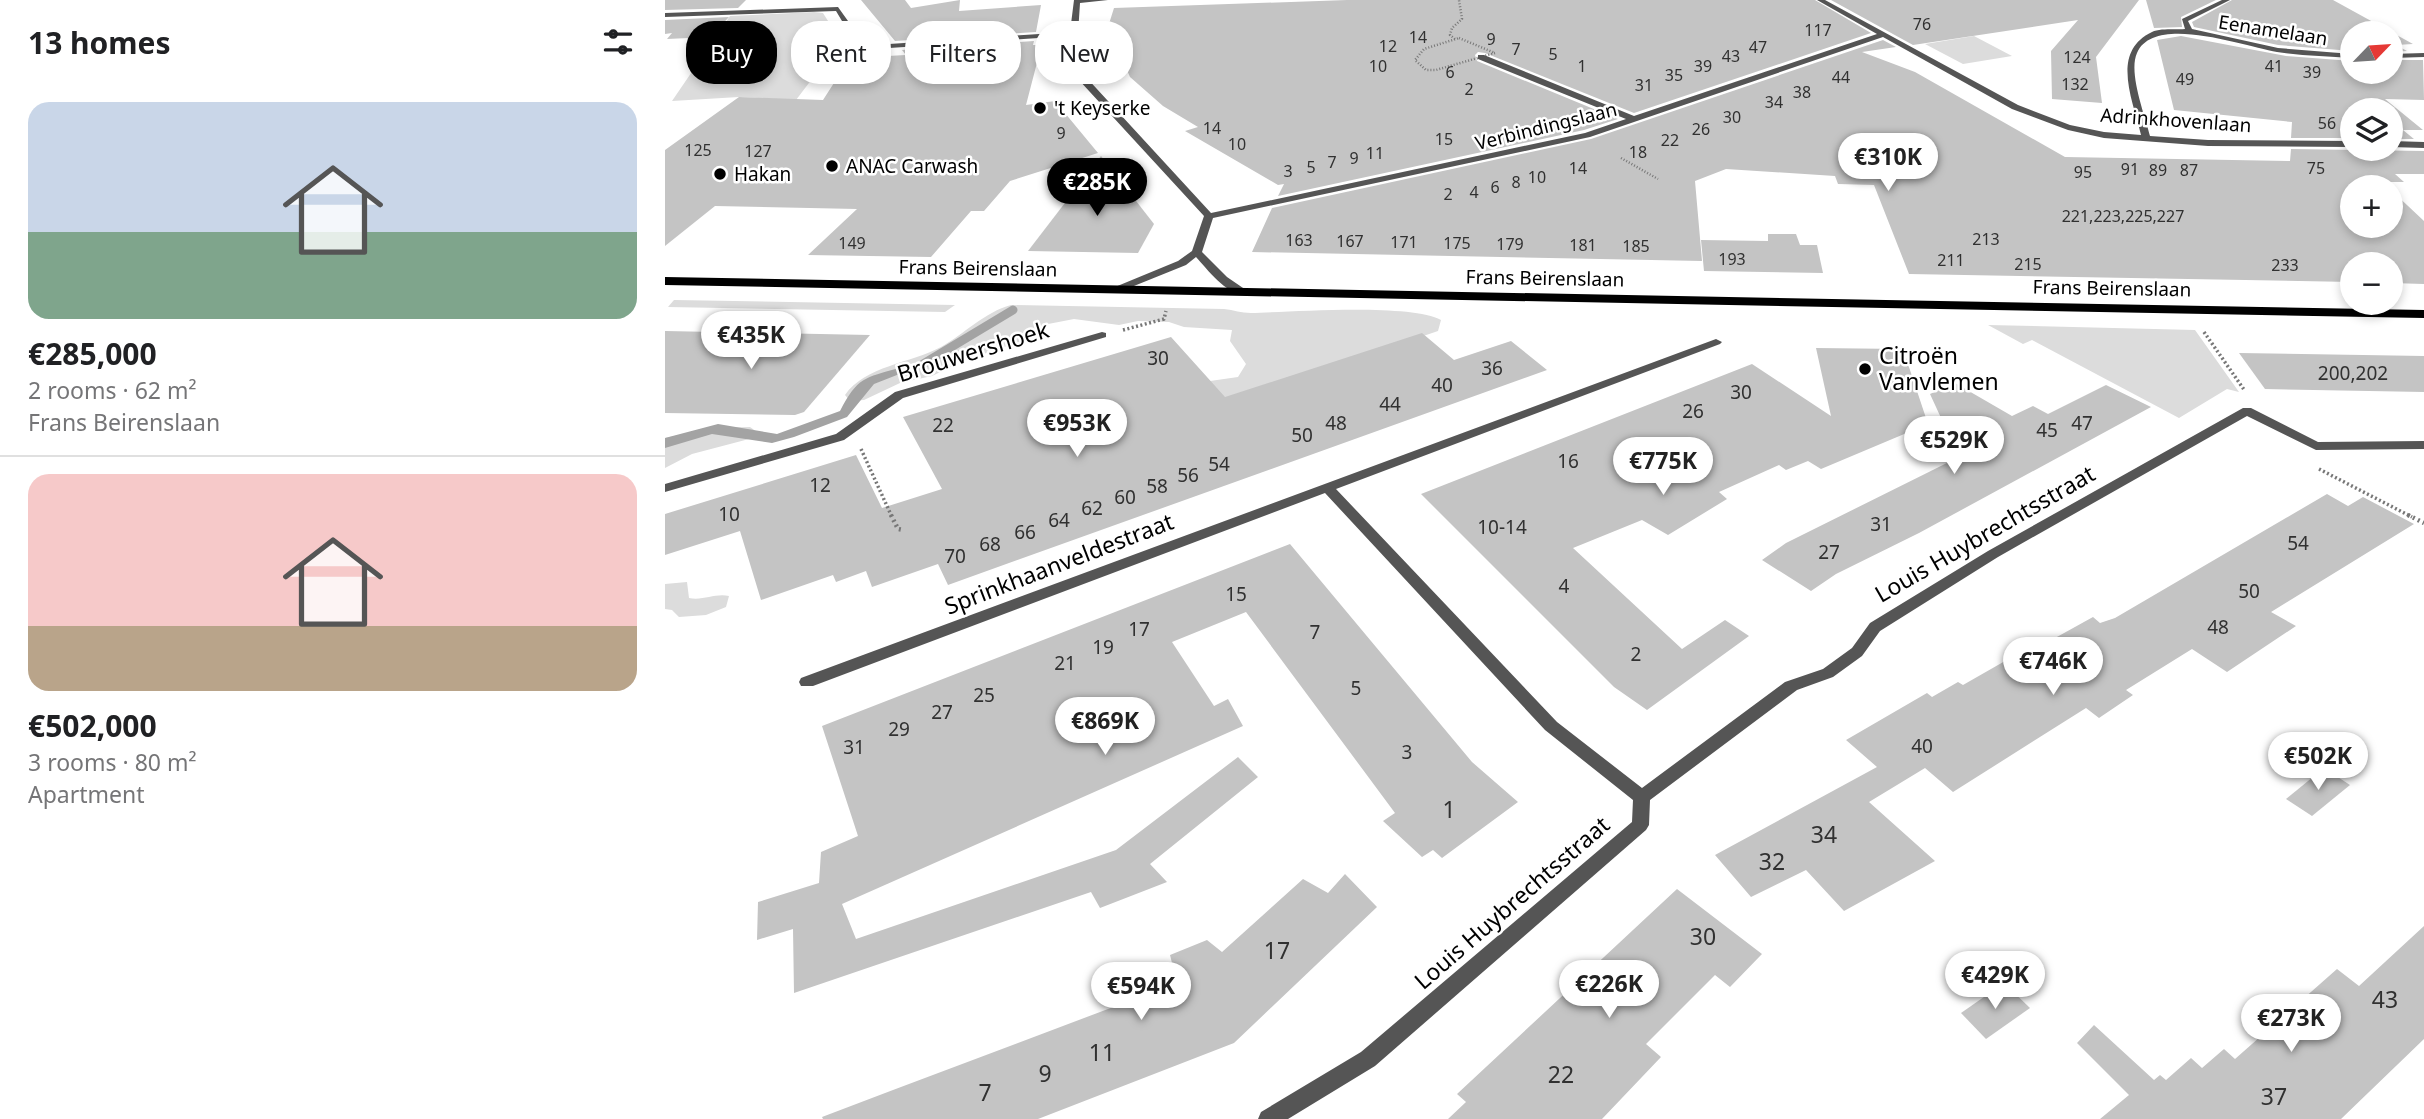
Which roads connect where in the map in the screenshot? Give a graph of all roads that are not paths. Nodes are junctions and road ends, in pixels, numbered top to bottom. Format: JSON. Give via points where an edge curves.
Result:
{"nodes":[{"id":1,"x":1105,"y":0,"type":"edge"},
{"id":2,"x":1820,"y":0,"type":"edge"},
{"id":3,"x":2227,"y":0,"type":"edge"},
{"id":4,"x":1077,"y":1,"type":"edge"},
{"id":5,"x":665,"y":15,"type":"edge"},
{"id":6,"x":1074,"y":21,"type":"edge"},
{"id":7,"x":2189,"y":31,"type":"junction"},
{"id":8,"x":1882,"y":35,"type":"junction"},
{"id":9,"x":1035,"y":36,"type":"edge"},
{"id":10,"x":2340,"y":55,"type":"edge"},
{"id":11,"x":2424,"y":55,"type":"edge"},
{"id":12,"x":2403,"y":56,"type":"edge"},
{"id":13,"x":1481,"y":57,"type":"road end"},
{"id":14,"x":1087,"y":84,"type":"edge"},
{"id":15,"x":1634,"y":119,"type":"junction"},
{"id":16,"x":2145,"y":138,"type":"junction"},
{"id":17,"x":2340,"y":144,"type":"edge"},
{"id":18,"x":2403,"y":145,"type":"edge"},
{"id":19,"x":2424,"y":145,"type":"edge"},
{"id":20,"x":1209,"y":216,"type":"junction"},
{"id":21,"x":1196,"y":252,"type":"junction"},
{"id":22,"x":665,"y":281,"type":"edge"},
{"id":23,"x":1119,"y":289,"type":"junction"},
{"id":24,"x":1242,"y":292,"type":"junction"},
{"id":25,"x":2424,"y":314,"type":"edge"},
{"id":26,"x":1102,"y":335,"type":"road end"},
{"id":27,"x":1716,"y":342,"type":"dead end"},
{"id":28,"x":2424,"y":445,"type":"edge"},
{"id":29,"x":665,"y":488,"type":"edge"},
{"id":30,"x":1328,"y":488,"type":"junction"},
{"id":31,"x":807,"y":682,"type":"dead end"},
{"id":32,"x":1642,"y":797,"type":"junction"},
{"id":33,"x":1269,"y":1119,"type":"edge"}],
"edges":[{"from":1,"to":4,"type":"street"},
{"from":2,"to":8,"type":"street","name":"Adrinkhovenlaan"},
{"from":3,"to":7,"type":"street","via":[[2183,20]]},
{"from":4,"to":6,"type":"street"},
{"from":5,"to":9,"type":"street","via":[[838,9],[860,44],[874,47]]},
{"from":7,"to":10,"type":"street","name":"Eenamelaan","via":[[2278,50]]},
{"from":7,"to":16,"type":"street","name":"Eenamelaan","via":[[2155,33],[2134,50],[2130,70]]},
{"from":8,"to":15,"type":"street","name":"Verbindingslaan"},
{"from":8,"to":16,"type":"street","name":"Adrinkhovenlaan","via":[[2043,119],[2088,132]]},
{"from":11,"to":12,"type":"street"},
{"from":13,"to":15,"type":"street"},
{"from":14,"to":20,"type":"street"},
{"from":15,"to":20,"type":"street","name":"Verbindingslaan","via":[[1574,138]]},
{"from":16,"to":17,"type":"street","name":"Adrinkhovenlaan"},
{"from":18,"to":19,"type":"street"},
{"from":20,"to":21,"type":"street"},
{"from":21,"to":23,"type":"street"},
{"from":21,"to":24,"type":"street"},
{"from":22,"to":23,"type":"main road","name":"Frans Beirenslaan"},
{"from":23,"to":24,"type":"main road","name":"Frans Beirenslaan"},
{"from":24,"to":25,"type":"main road","name":"Frans Beirenslaan"},
{"from":26,"to":29,"type":"street","name":"Brouwershoek","via":[[899,395],[840,437]]},
{"from":27,"to":30,"type":"street","name":"Sprinkhaanveldestraat"},
{"from":28,"to":32,"type":"street","name":"Louis Huybrechtsstraat","via":[[2316,446],[2248,411],[1993,554],[1875,627],[1857,652],[1828,673],[1791,686]]},
{"from":30,"to":31,"type":"street","name":"Sprinkhaanveldestraat"},
{"from":30,"to":32,"type":"street","via":[[1551,726]]},
{"from":32,"to":33,"type":"street","name":"Louis Huybrechtsstraat","via":[[1640,825],[1630,834],[1369,1059]]}]}
